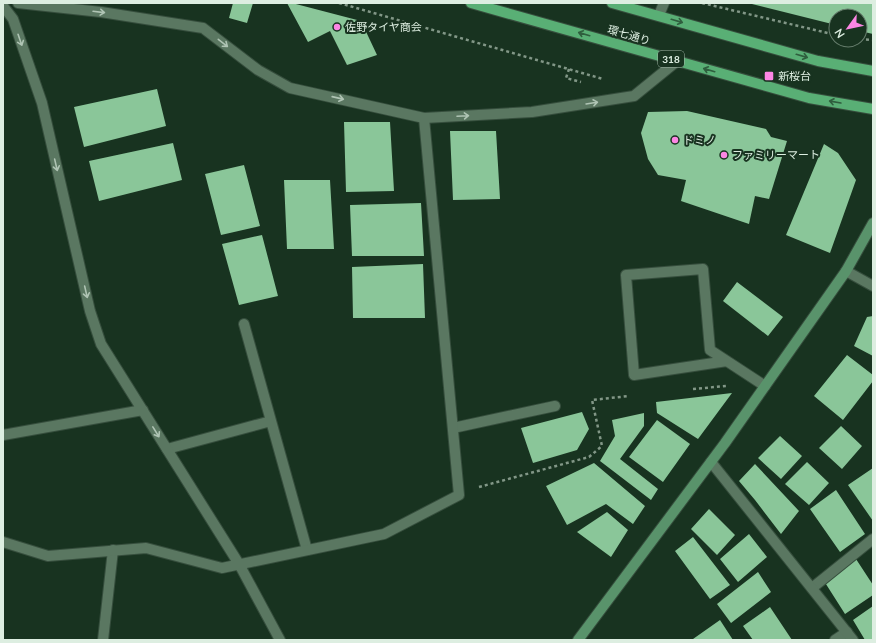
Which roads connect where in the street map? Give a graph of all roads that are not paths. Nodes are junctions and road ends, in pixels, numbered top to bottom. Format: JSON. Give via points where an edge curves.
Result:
{"nodes":[{"id":1,"x":18,"y":3,"type":"edge"},
{"id":2,"x":472,"y":3,"type":"edge"},
{"id":3,"x":612,"y":3,"type":"edge"},
{"id":4,"x":664,"y":3,"type":"edge"},
{"id":5,"x":3,"y":6,"type":"edge"},
{"id":6,"x":659,"y":15,"type":"junction"},
{"id":7,"x":677,"y":61,"type":"junction"},
{"id":8,"x":873,"y":71,"type":"edge"},
{"id":9,"x":873,"y":109,"type":"edge"},
{"id":10,"x":424,"y":118,"type":"junction"},
{"id":11,"x":873,"y":223,"type":"edge"},
{"id":12,"x":846,"y":271,"type":"junction"},
{"id":13,"x":873,"y":286,"type":"edge"},
{"id":14,"x":244,"y":324,"type":"dead end"},
{"id":15,"x":727,"y":361,"type":"junction"},
{"id":16,"x":765,"y":386,"type":"junction"},
{"id":17,"x":555,"y":406,"type":"dead end"},
{"id":18,"x":143,"y":410,"type":"junction"},
{"id":19,"x":271,"y":421,"type":"junction"},
{"id":20,"x":453,"y":428,"type":"junction"},
{"id":21,"x":3,"y":435,"type":"edge"},
{"id":22,"x":167,"y":449,"type":"junction"},
{"id":23,"x":711,"y":462,"type":"junction"},
{"id":24,"x":873,"y":539,"type":"edge"},
{"id":25,"x":3,"y":542,"type":"edge"},
{"id":26,"x":113,"y":550,"type":"junction"},
{"id":27,"x":307,"y":550,"type":"junction"},
{"id":28,"x":239,"y":564,"type":"junction"},
{"id":29,"x":812,"y":588,"type":"junction"},
{"id":30,"x":850,"y":636,"type":"edge"},
{"id":31,"x":103,"y":640,"type":"edge"},
{"id":32,"x":280,"y":640,"type":"edge"},
{"id":33,"x":578,"y":640,"type":"edge"},
{"id":34,"x":835,"y":640,"type":"edge"}],
"edges":[{"from":1,"to":10,"type":"street","one_way":true,"via":[[101,12],[203,28],[258,70],[290,88]]},
{"from":7,"to":2,"type":"main road","name":"環七通り","number":"318","one_way":true},
{"from":3,"to":6,"type":"main road"},
{"from":4,"to":6,"type":"street"},
{"from":5,"to":18,"type":"street","one_way":true,"via":[[13,18],[42,103],[90,311],[101,344]]},
{"from":6,"to":8,"type":"main road","one_way":true,"via":[[818,61]]},
{"from":9,"to":7,"type":"main road","name":"環七通り","number":"318","one_way":true,"via":[[809,98]]},
{"from":10,"to":7,"type":"street","one_way":true,"via":[[532,112],[634,96]]},
{"from":10,"to":20,"type":"street"},
{"from":11,"to":12,"type":"street"},
{"from":12,"to":13,"type":"street"},
{"from":12,"to":16,"type":"street"},
{"from":14,"to":19,"type":"street"},
{"from":15,"to":15,"type":"street","via":[[634,375],[626,275],[703,268],[710,350]]},
{"from":15,"to":16,"type":"street"},
{"from":16,"to":23,"type":"street"},
{"from":17,"to":20,"type":"street"},
{"from":18,"to":21,"type":"street"},
{"from":18,"to":22,"type":"street","one_way":true},
{"from":19,"to":22,"type":"street"},
{"from":19,"to":27,"type":"street"},
{"from":20,"to":27,"type":"street","via":[[460,495],[384,534]]},
{"from":22,"to":28,"type":"street"},
{"from":23,"to":29,"type":"street"},
{"from":23,"to":33,"type":"street"},
{"from":24,"to":29,"type":"street"},
{"from":25,"to":26,"type":"street","via":[[48,556]]},
{"from":26,"to":28,"type":"street","via":[[146,548],[222,568]]},
{"from":26,"to":31,"type":"street"},
{"from":27,"to":28,"type":"street"},
{"from":28,"to":32,"type":"street"},
{"from":29,"to":30,"type":"street"},
{"from":30,"to":34,"type":"street"}]}
